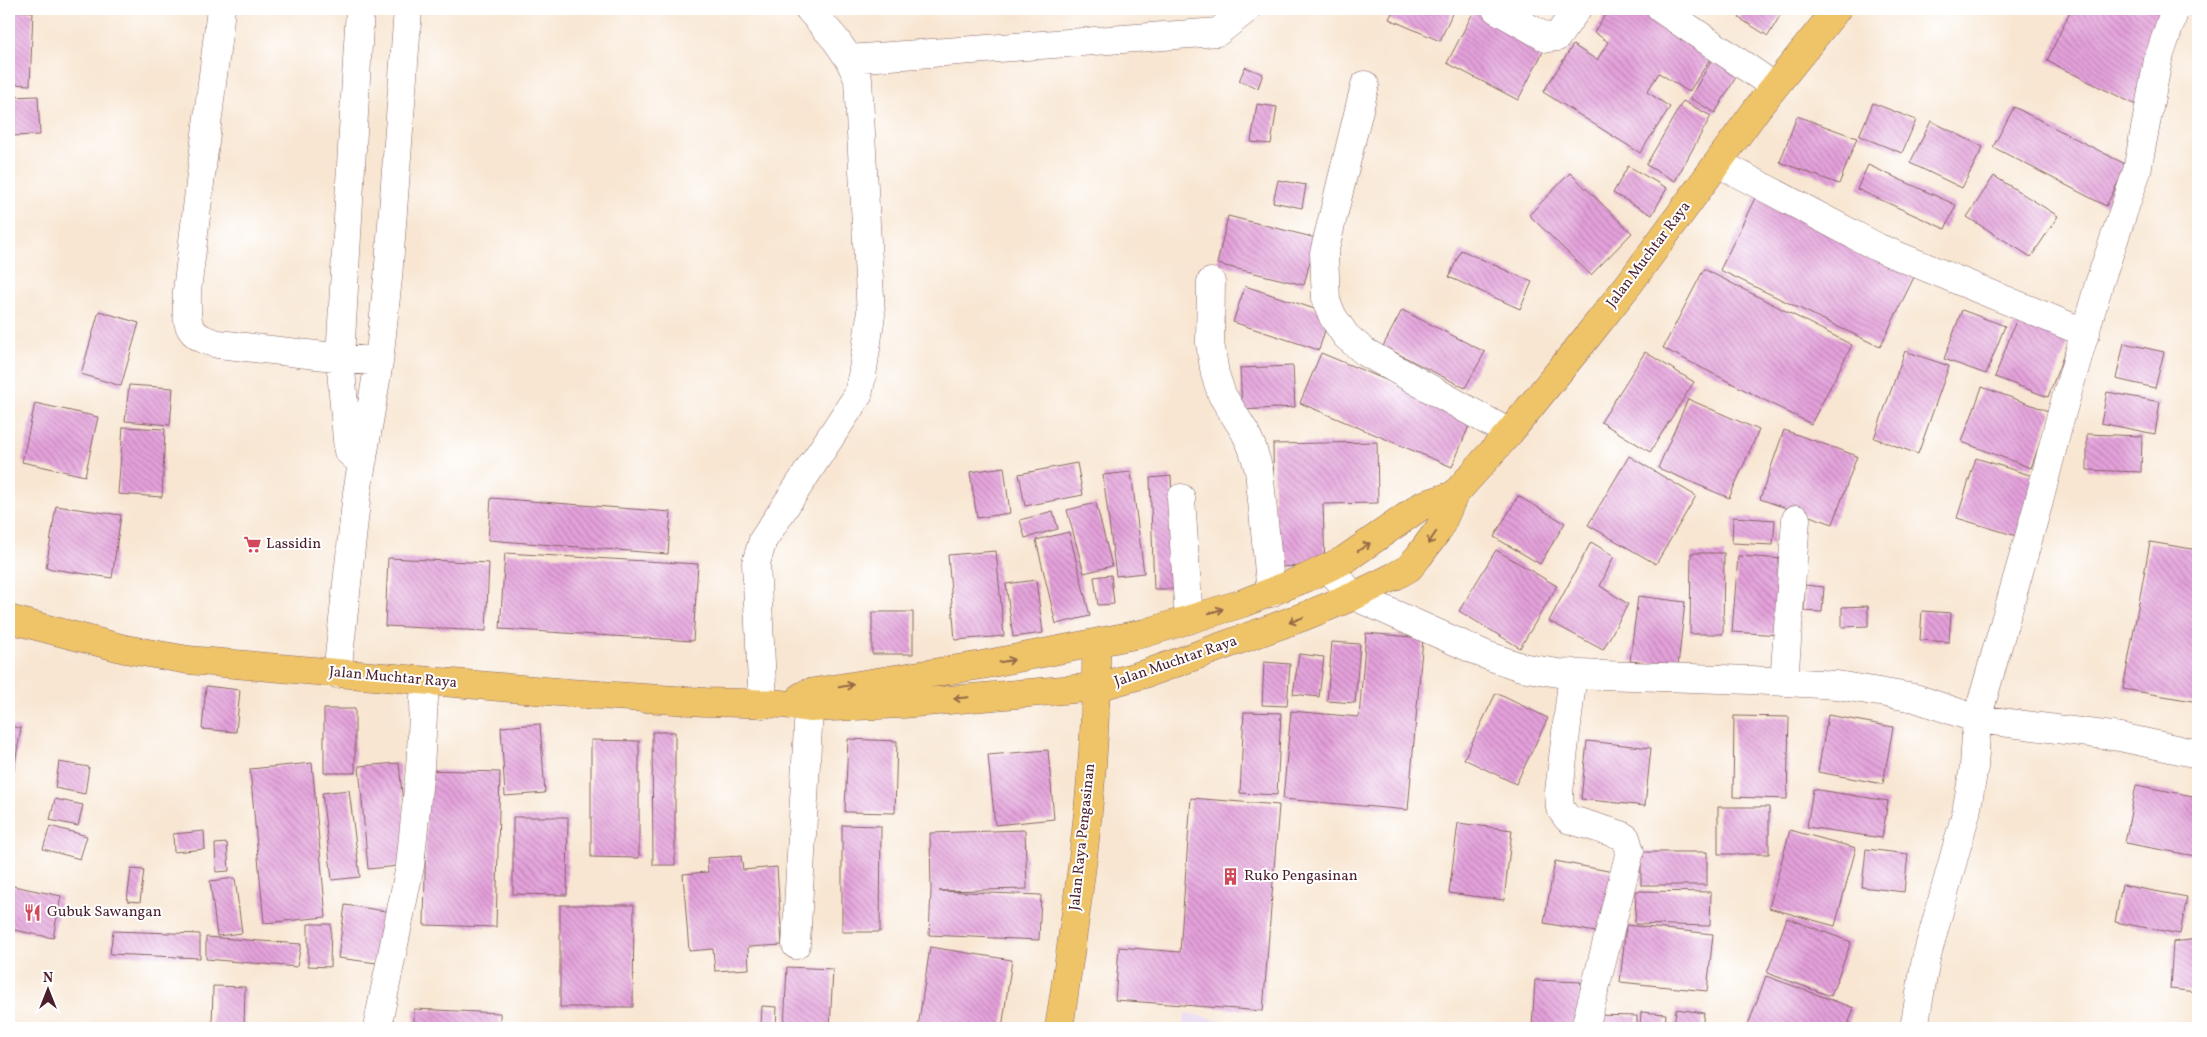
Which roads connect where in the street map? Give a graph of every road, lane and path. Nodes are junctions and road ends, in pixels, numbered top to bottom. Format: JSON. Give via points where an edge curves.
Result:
{"nodes":[{"id":1,"x":221,"y":9,"type":"edge"},
{"id":2,"x":360,"y":9,"type":"edge"},
{"id":3,"x":408,"y":9,"type":"edge"},
{"id":4,"x":809,"y":9,"type":"edge"},
{"id":5,"x":1247,"y":9,"type":"edge"},
{"id":6,"x":1496,"y":9,"type":"edge"},
{"id":7,"x":1577,"y":9,"type":"edge"},
{"id":8,"x":1661,"y":9,"type":"edge"},
{"id":9,"x":1837,"y":9,"type":"edge"},
{"id":10,"x":2175,"y":9,"type":"edge"},
{"id":11,"x":849,"y":59,"type":"junction"},
{"id":12,"x":1365,"y":85,"type":"dead end"},
{"id":13,"x":1774,"y":86,"type":"junction"},
{"id":14,"x":1718,"y":163,"type":"junction"},
{"id":15,"x":1211,"y":282,"type":"dead end"},
{"id":16,"x":2086,"y":334,"type":"junction"},
{"id":17,"x":340,"y":358,"type":"junction"},
{"id":18,"x":379,"y":362,"type":"junction"},
{"id":19,"x":1509,"y":433,"type":"junction"},
{"id":20,"x":363,"y":460,"type":"junction"},
{"id":21,"x":1454,"y":495,"type":"junction"},
{"id":22,"x":1181,"y":498,"type":"dead end"},
{"id":23,"x":1796,"y":519,"type":"dead end"},
{"id":24,"x":1328,"y":568,"type":"junction"},
{"id":25,"x":1271,"y":593,"type":"junction"},
{"id":26,"x":1354,"y":596,"type":"junction"},
{"id":27,"x":9,"y":619,"type":"edge"},
{"id":28,"x":1189,"y":620,"type":"junction"},
{"id":29,"x":1096,"y":644,"type":"junction"},
{"id":30,"x":1573,"y":673,"type":"junction"},
{"id":31,"x":337,"y":674,"type":"junction"},
{"id":32,"x":425,"y":681,"type":"junction"},
{"id":33,"x":1784,"y":682,"type":"junction"},
{"id":34,"x":1097,"y":687,"type":"junction"},
{"id":35,"x":809,"y":701,"type":"junction"},
{"id":36,"x":773,"y":704,"type":"junction"},
{"id":37,"x":1978,"y":719,"type":"junction"},
{"id":38,"x":2198,"y":754,"type":"edge"},
{"id":39,"x":796,"y":945,"type":"dead end"},
{"id":40,"x":377,"y":1028,"type":"edge"},
{"id":41,"x":1059,"y":1028,"type":"edge"},
{"id":42,"x":1585,"y":1028,"type":"edge"},
{"id":43,"x":1914,"y":1028,"type":"edge"}],
"edges":[{"from":1,"to":17,"type":"street","via":[[187,291],[189,326],[202,340],[218,344]]},
{"from":2,"to":17,"type":"street"},
{"from":3,"to":18,"type":"street"},
{"from":4,"to":11,"type":"street"},
{"from":5,"to":11,"type":"street","via":[[1218,32]]},
{"from":6,"to":7,"type":"street","via":[[1553,39]]},
{"from":8,"to":13,"type":"street"},
{"from":9,"to":13,"type":"main road","name":"Jalan Muchtar Raya"},
{"from":10,"to":16,"type":"street","via":[[2158,60],[2137,171],[2099,284]]},
{"from":11,"to":36,"type":"street","via":[[858,80],[871,315],[858,395],[763,540],[756,563]]},
{"from":12,"to":19,"type":"street","via":[[1324,253],[1326,300],[1333,317],[1346,336],[1365,352]]},
{"from":13,"to":14,"type":"main road","name":"Jalan Muchtar Raya"},
{"from":14,"to":16,"type":"street","via":[[1879,248]]},
{"from":14,"to":19,"type":"main road","name":"Jalan Muchtar Raya","via":[[1629,284]]},
{"from":15,"to":25,"type":"street","via":[[1210,342],[1215,374],[1222,396],[1252,447],[1259,470]]},
{"from":16,"to":37,"type":"street"},
{"from":17,"to":18,"type":"street"},
{"from":17,"to":20,"type":"street","via":[[348,451]]},
{"from":18,"to":20,"type":"street"},
{"from":19,"to":21,"type":"main road","name":"Jalan Muchtar Raya"},
{"from":20,"to":31,"type":"street"},
{"from":24,"to":21,"type":"main road","name":"Jalan Muchtar Raya","one_way":true,"via":[[1423,505]]},
{"from":21,"to":26,"type":"main road","name":"Jalan Muchtar Raya","one_way":true,"via":[[1439,529],[1408,568]]},
{"from":22,"to":28,"type":"street"},
{"from":23,"to":33,"type":"street"},
{"from":24,"to":25,"type":"main road","name":"Jalan Muchtar Raya"},
{"from":24,"to":26,"type":"street"},
{"from":28,"to":25,"type":"main road","name":"Jalan Muchtar Raya","one_way":true},
{"from":26,"to":30,"type":"street","via":[[1486,655],[1521,667]]},
{"from":26,"to":34,"type":"main road","name":"Jalan Muchtar Raya","one_way":true,"via":[[1248,638]]},
{"from":27,"to":31,"type":"main road","name":"Jalan Muchtar Raya","via":[[125,649],[188,660]]},
{"from":28,"to":29,"type":"main road","name":"Jalan Muchtar Raya"},
{"from":29,"to":34,"type":"main road","name":"Jalan Raya Pengasinan"},
{"from":35,"to":29,"type":"main road","name":"Jalan Muchtar Raya","one_way":true},
{"from":30,"to":33,"type":"street"},
{"from":30,"to":42,"type":"street","via":[[1558,792],[1560,808],[1568,819],[1626,838],[1630,851]]},
{"from":31,"to":32,"type":"main road","name":"Jalan Muchtar Raya"},
{"from":32,"to":36,"type":"main road","name":"Jalan Muchtar Raya","via":[[662,700]]},
{"from":32,"to":40,"type":"street","via":[[410,866]]},
{"from":33,"to":37,"type":"street","via":[[1836,685],[1915,698]]},
{"from":34,"to":35,"type":"main road","name":"Jalan Muchtar Raya","one_way":true,"via":[[903,704]]},
{"from":34,"to":41,"type":"main road","name":"Jalan Raya Pengasinan","via":[[1078,896]]},
{"from":35,"to":36,"type":"main road","name":"Jalan Muchtar Raya"},
{"from":35,"to":39,"type":"street"},
{"from":37,"to":38,"type":"street","via":[[2120,737]]},
{"from":37,"to":43,"type":"street","via":[[1974,767],[1964,820],[1926,959]]}]}
